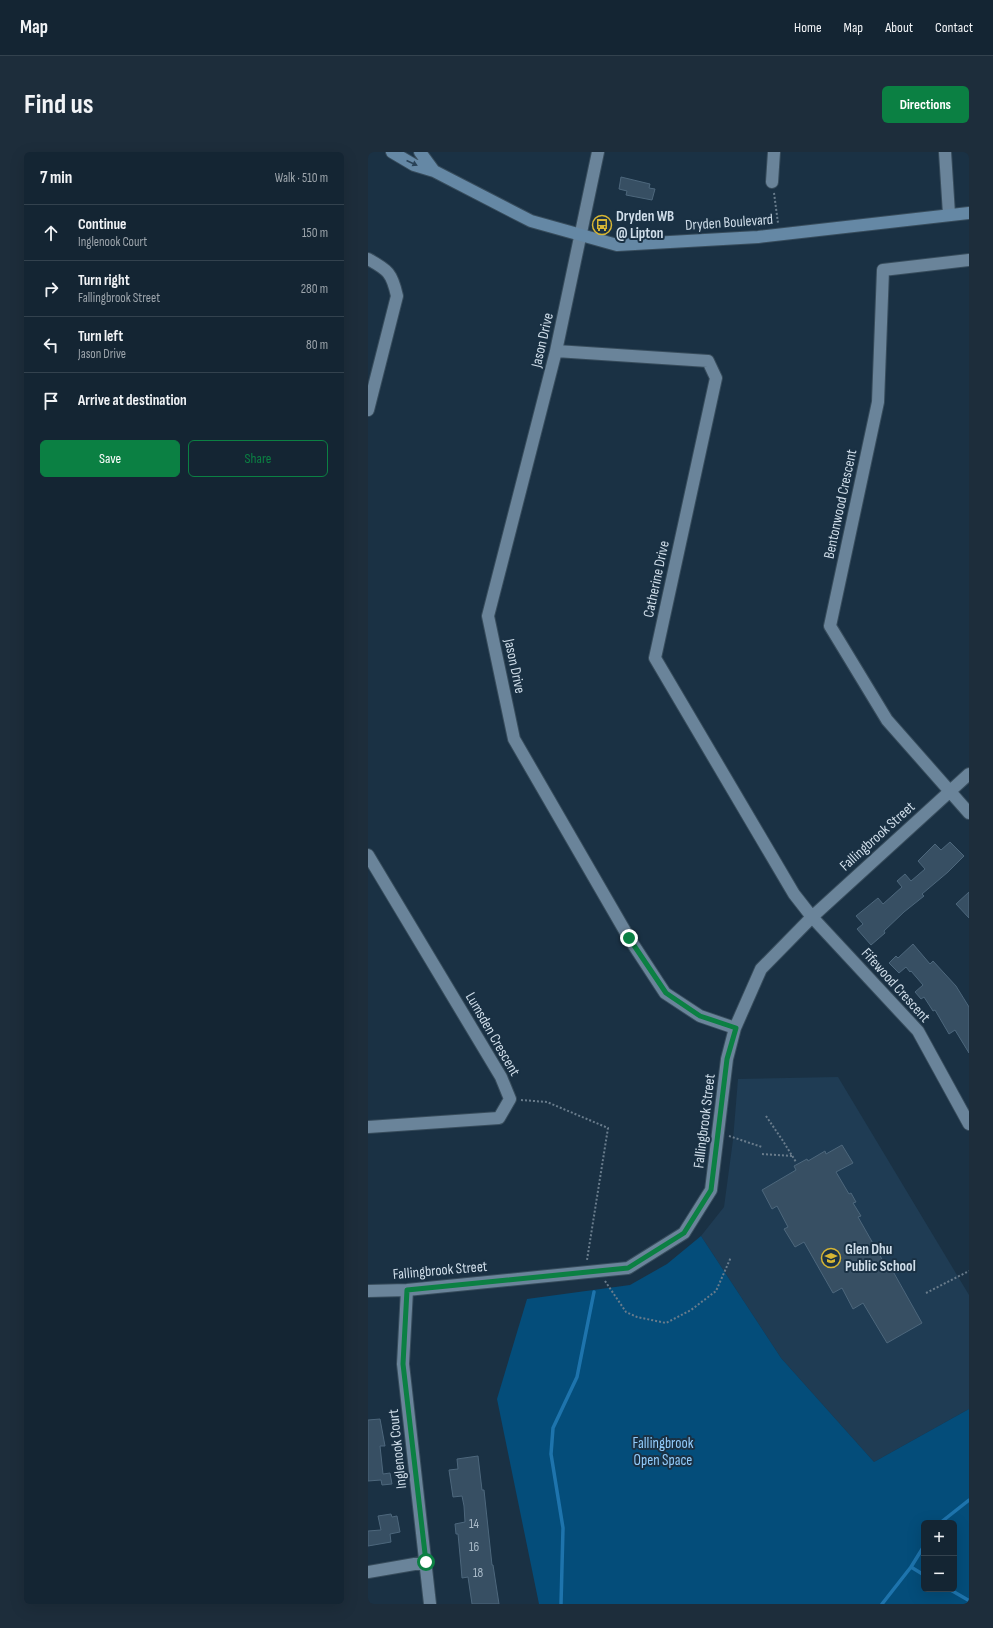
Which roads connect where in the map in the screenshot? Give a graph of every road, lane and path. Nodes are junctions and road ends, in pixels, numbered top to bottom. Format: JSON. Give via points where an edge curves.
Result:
{"nodes":[{"id":1,"x":392,"y":152,"type":"edge"},
{"id":2,"x":420,"y":152,"type":"edge"},
{"id":3,"x":598,"y":152,"type":"edge"},
{"id":4,"x":774,"y":152,"type":"edge"},
{"id":5,"x":945,"y":152,"type":"edge"},
{"id":6,"x":434,"y":171,"type":"junction"},
{"id":7,"x":772,"y":182,"type":"joint"},
{"id":8,"x":969,"y":213,"type":"edge"},
{"id":9,"x":949,"y":214,"type":"junction"},
{"id":10,"x":780,"y":234,"type":"junction"},
{"id":11,"x":581,"y":236,"type":"junction"},
{"id":12,"x":368,"y":259,"type":"edge"},
{"id":13,"x":969,"y":260,"type":"edge"},
{"id":14,"x":556,"y":352,"type":"junction"},
{"id":15,"x":368,"y":410,"type":"edge"},
{"id":16,"x":969,"y":774,"type":"edge"},
{"id":17,"x":950,"y":792,"type":"junction"},
{"id":18,"x":969,"y":813,"type":"edge"},
{"id":19,"x":368,"y":855,"type":"edge"},
{"id":20,"x":812,"y":917,"type":"junction"},
{"id":21,"x":736,"y":1028,"type":"junction"},
{"id":22,"x":510,"y":1099,"type":"junction"},
{"id":23,"x":766,"y":1116,"type":"dead end"},
{"id":24,"x":969,"y":1124,"type":"edge"},
{"id":25,"x":368,"y":1127,"type":"edge"},
{"id":26,"x":718,"y":1133,"type":"junction"},
{"id":27,"x":762,"y":1147,"type":"dead end"},
{"id":28,"x":762,"y":1154,"type":"dead end"},
{"id":29,"x":792,"y":1156,"type":"junction"},
{"id":30,"x":796,"y":1162,"type":"dead end"},
{"id":31,"x":730,"y":1257,"type":"dead end"},
{"id":32,"x":598,"y":1271,"type":"junction"},
{"id":33,"x":969,"y":1271,"type":"edge"},
{"id":34,"x":585,"y":1272,"type":"junction"},
{"id":35,"x":407,"y":1290,"type":"junction"},
{"id":36,"x":368,"y":1291,"type":"edge"},
{"id":37,"x":926,"y":1293,"type":"dead end"},
{"id":38,"x":426,"y":1562,"type":"junction"},
{"id":39,"x":368,"y":1572,"type":"edge"},
{"id":40,"x":430,"y":1604,"type":"edge"}],
"edges":[{"from":1,"to":6,"type":"street","name":"Dryden Boulevard","one_way":true,"via":[[414,165]]},
{"from":2,"to":6,"type":"street","name":"Dryden Boulevard"},
{"from":3,"to":11,"type":"street","name":"Jason Drive"},
{"from":4,"to":7,"type":"street"},
{"from":5,"to":9,"type":"street"},
{"from":6,"to":11,"type":"street","name":"Dryden Boulevard","via":[[531,221]]},
{"from":7,"to":10,"type":"path"},
{"from":8,"to":9,"type":"street","name":"Dryden Boulevard"},
{"from":9,"to":10,"type":"street","name":"Dryden Boulevard"},
{"from":10,"to":11,"type":"street","name":"Dryden Boulevard","via":[[617,245]]},
{"from":11,"to":14,"type":"street","name":"Jason Drive"},
{"from":12,"to":15,"type":"street","via":[[384,268],[393,279],[397,296]]},
{"from":13,"to":17,"type":"street","name":"Bentonwood Crescent","via":[[883,270],[878,402],[830,626],[887,720]]},
{"from":14,"to":20,"type":"street","name":"Catherine Drive","via":[[708,361],[716,378],[655,658],[794,894]]},
{"from":14,"to":21,"type":"street","name":"Jason Drive","via":[[488,616],[514,739],[629,938],[666,993],[700,1016]]},
{"from":16,"to":17,"type":"street","name":"Fallingbrook Street"},
{"from":17,"to":18,"type":"street"},
{"from":17,"to":20,"type":"street","name":"Fallingbrook Street"},
{"from":19,"to":22,"type":"street","name":"Lumsden Crescent","via":[[502,1077]]},
{"from":20,"to":21,"type":"street","name":"Fallingbrook Street","via":[[761,969]]},
{"from":20,"to":24,"type":"street","name":"Fifewood Crescent","via":[[918,1031]]},
{"from":21,"to":26,"type":"street","name":"Fallingbrook Street","via":[[727,1059]]},
{"from":22,"to":25,"type":"street","name":"Lumsden Crescent","via":[[499,1118]]},
{"from":22,"to":34,"type":"path","via":[[547,1102],[608,1128]]},
{"from":23,"to":29,"type":"path"},
{"from":26,"to":27,"type":"path"},
{"from":26,"to":32,"type":"street","name":"Fallingbrook Street","via":[[711,1190],[684,1233],[628,1268]]},
{"from":28,"to":29,"type":"path"},
{"from":29,"to":30,"type":"path"},
{"from":31,"to":32,"type":"path","via":[[716,1291],[691,1310],[666,1323],[626,1312]]},
{"from":32,"to":34,"type":"street","name":"Fallingbrook Street"},
{"from":33,"to":37,"type":"path"},
{"from":34,"to":35,"type":"street","name":"Fallingbrook Street"},
{"from":35,"to":36,"type":"street","name":"Fallingbrook Street"},
{"from":35,"to":38,"type":"street","name":"Inglenook Court","via":[[403,1364]]},
{"from":38,"to":39,"type":"street"},
{"from":38,"to":40,"type":"street","name":"Inglenook Court"}]}
